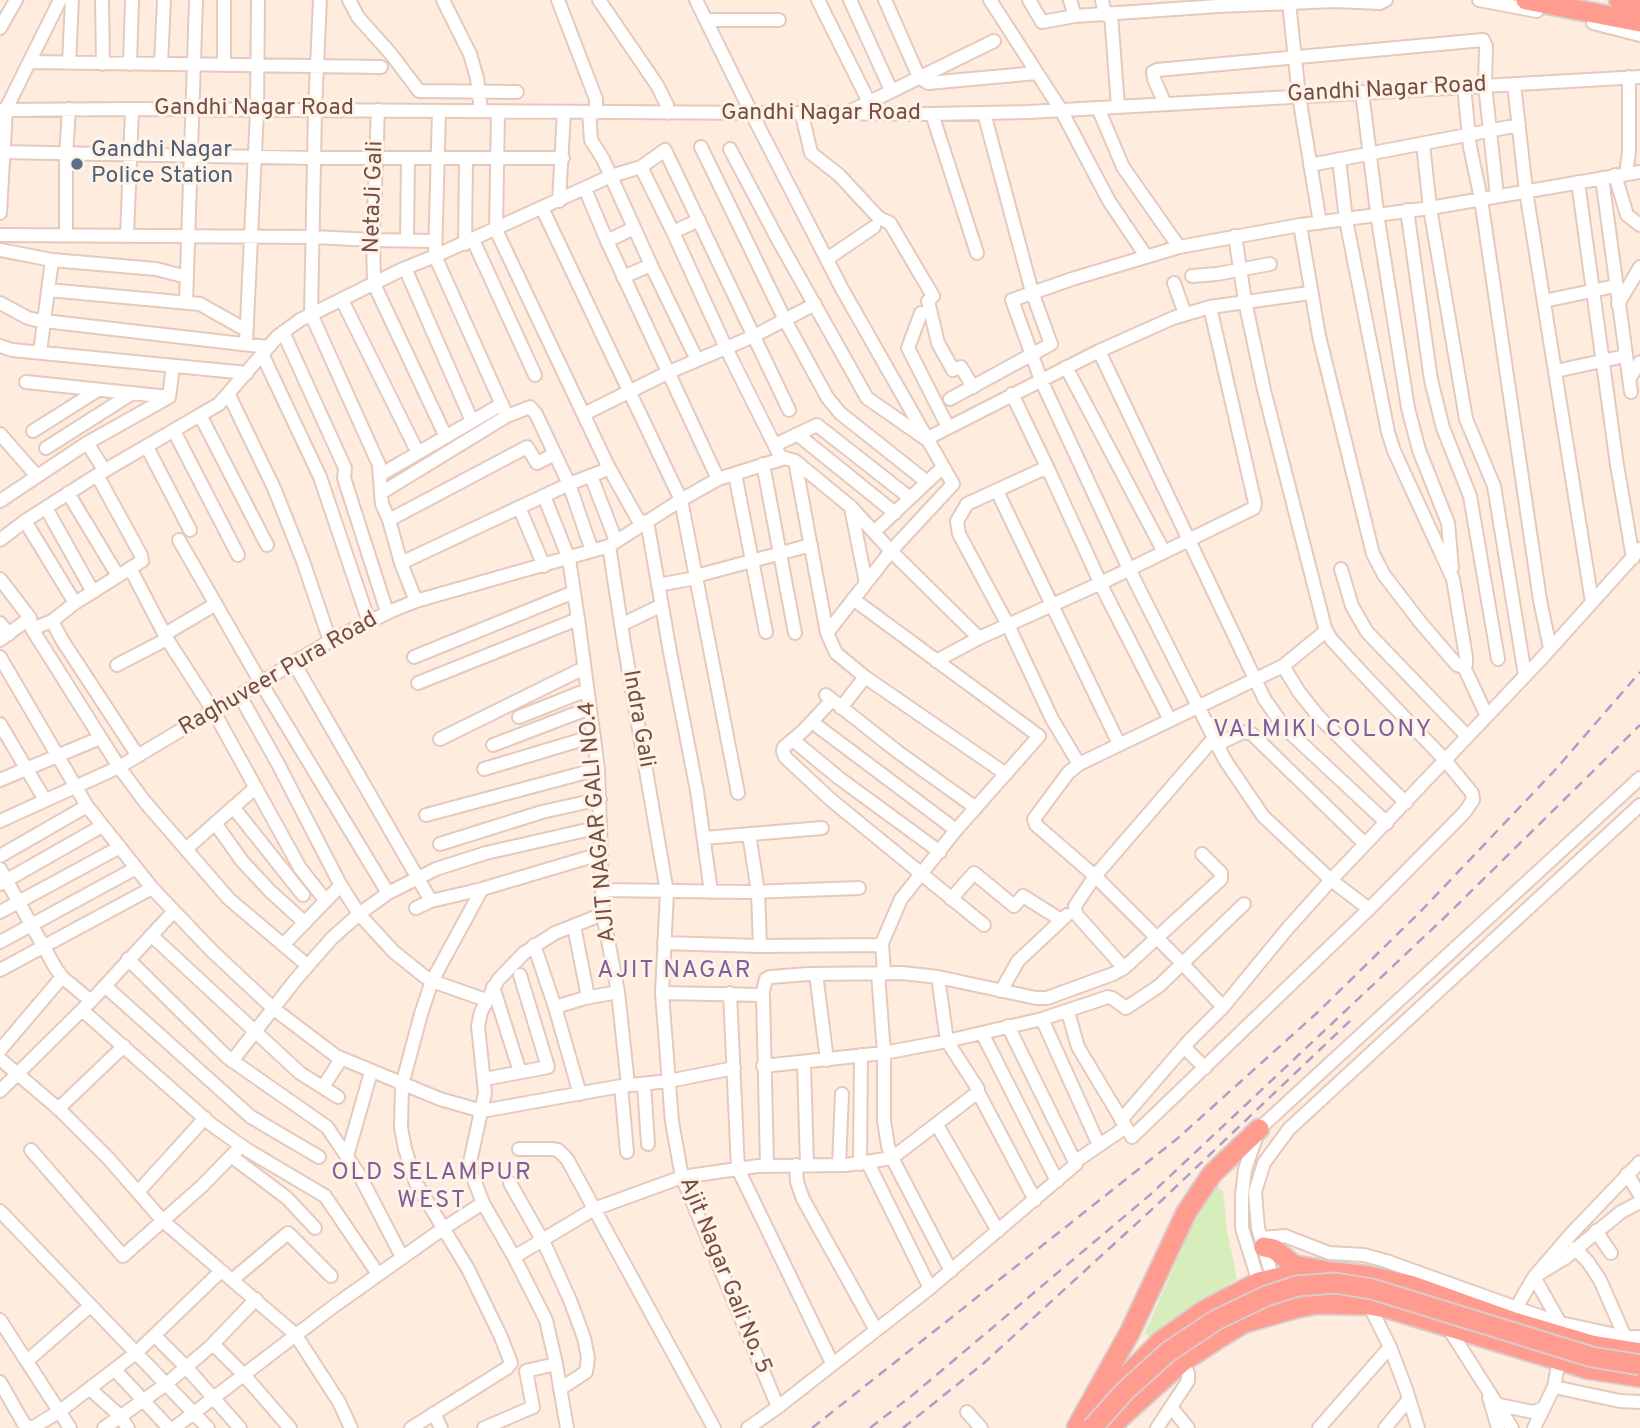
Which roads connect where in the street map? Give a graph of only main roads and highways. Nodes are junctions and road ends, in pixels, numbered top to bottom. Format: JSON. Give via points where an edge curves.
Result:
{"nodes":[{"id":1,"x":1526,"y":0,"type":"edge"},
{"id":2,"x":1619,"y":0,"type":"edge"},
{"id":3,"x":1640,"y":5,"type":"edge"},
{"id":4,"x":1640,"y":22,"type":"edge"},
{"id":5,"x":1259,"y":1129,"type":"road end"},
{"id":6,"x":1262,"y":1242,"type":"road end"},
{"id":7,"x":1332,"y":1272,"type":"junction"},
{"id":8,"x":1640,"y":1353,"type":"edge"},
{"id":9,"x":1640,"y":1365,"type":"edge"},
{"id":10,"x":1640,"y":1377,"type":"edge"},
{"id":11,"x":1082,"y":1428,"type":"edge"},
{"id":12,"x":1109,"y":1428,"type":"edge"}],
"edges":[{"from":1,"to":4,"type":"highway"},
{"from":2,"to":3,"type":"highway"},
{"from":5,"to":11,"type":"highway","via":[[1212,1174],[1186,1213]]},
{"from":6,"to":7,"type":"highway","via":[[1294,1265]]},
{"from":7,"to":8,"type":"highway","via":[[1410,1285],[1592,1345]]},
{"from":7,"to":11,"type":"highway","via":[[1266,1281],[1205,1310],[1161,1341]]},
{"from":9,"to":11,"type":"highway","bridge":true,"via":[[1592,1357],[1373,1289],[1335,1283],[1297,1286],[1216,1320],[1168,1352]]},
{"from":10,"to":12,"type":"highway","via":[[1588,1369],[1390,1309],[1317,1304],[1244,1323],[1182,1362]]}]}
